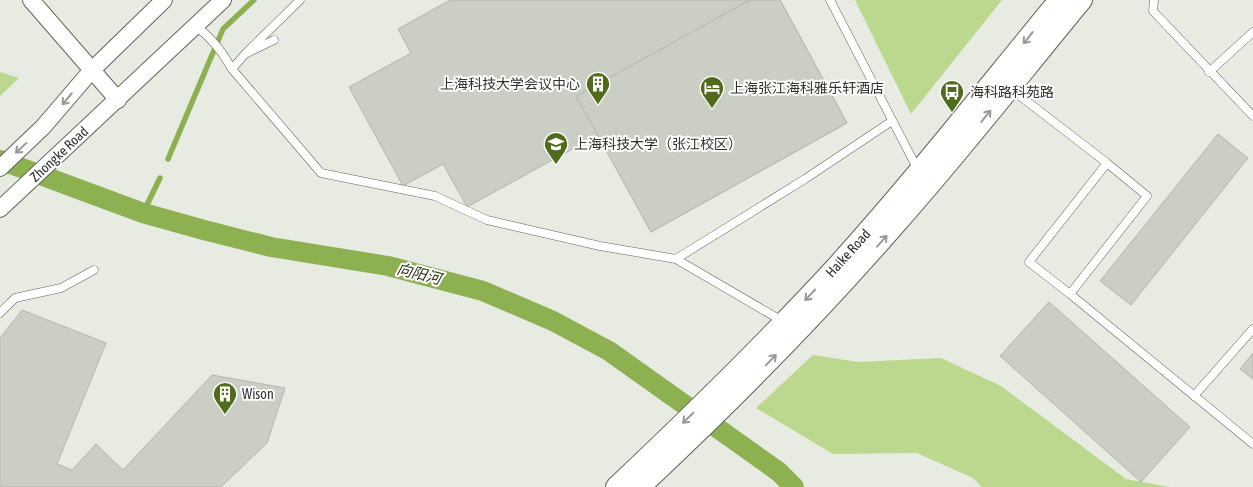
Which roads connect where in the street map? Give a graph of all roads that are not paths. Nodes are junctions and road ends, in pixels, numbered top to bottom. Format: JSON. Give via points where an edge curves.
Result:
{"nodes":[{"id":1,"x":30,"y":0,"type":"edge"},
{"id":2,"x":164,"y":0,"type":"edge"},
{"id":3,"x":223,"y":0,"type":"edge"},
{"id":4,"x":300,"y":0,"type":"edge"},
{"id":5,"x":830,"y":0,"type":"edge"},
{"id":6,"x":1059,"y":0,"type":"edge"},
{"id":7,"x":1082,"y":0,"type":"edge"},
{"id":8,"x":1154,"y":0,"type":"edge"},
{"id":9,"x":202,"y":31,"type":"junction"},
{"id":10,"x":1253,"y":32,"type":"edge"},
{"id":11,"x":274,"y":40,"type":"dead end"},
{"id":12,"x":245,"y":54,"type":"junction"},
{"id":13,"x":232,"y":69,"type":"junction"},
{"id":14,"x":91,"y":71,"type":"junction"},
{"id":15,"x":1209,"y":72,"type":"junction"},
{"id":16,"x":1009,"y":88,"type":"junction"},
{"id":17,"x":118,"y":100,"type":"junction"},
{"id":18,"x":1253,"y":116,"type":"edge"},
{"id":19,"x":892,"y":121,"type":"junction"},
{"id":20,"x":1107,"y":163,"type":"junction"},
{"id":21,"x":0,"y":168,"type":"edge"},
{"id":22,"x":919,"y":172,"type":"junction"},
{"id":23,"x":0,"y":209,"type":"edge"},
{"id":24,"x":676,"y":259,"type":"junction"},
{"id":25,"x":94,"y":270,"type":"dead end"},
{"id":26,"x":1070,"y":294,"type":"junction"},
{"id":27,"x":0,"y":313,"type":"edge"},
{"id":28,"x":784,"y":322,"type":"junction"},
{"id":29,"x":1253,"y":329,"type":"edge"},
{"id":30,"x":730,"y":390,"type":"junction"},
{"id":31,"x":1194,"y":396,"type":"junction"},
{"id":32,"x":1253,"y":444,"type":"edge"},
{"id":33,"x":650,"y":466,"type":"junction"},
{"id":34,"x":616,"y":487,"type":"edge"},
{"id":35,"x":640,"y":487,"type":"edge"}],
"edges":[{"from":1,"to":14,"type":"street"},
{"from":2,"to":14,"type":"street"},
{"from":3,"to":9,"type":"street","name":"Zhongke Road"},
{"from":4,"to":12,"type":"lane"},
{"from":5,"to":19,"type":"lane"},
{"from":6,"to":22,"type":"street","name":"Haike Road","one_way":true},
{"from":7,"to":16,"type":"street","name":"Haike Road"},
{"from":8,"to":15,"type":"lane","via":[[1153,11]]},
{"from":9,"to":13,"type":"lane","via":[[225,56]]},
{"from":9,"to":17,"type":"street","name":"Zhongke Road"},
{"from":10,"to":15,"type":"lane"},
{"from":11,"to":12,"type":"lane"},
{"from":12,"to":13,"type":"lane"},
{"from":13,"to":24,"type":"lane","via":[[321,173],[435,196],[487,220],[600,246]]},
{"from":14,"to":17,"type":"street"},
{"from":14,"to":21,"type":"street","one_way":true,"via":[[43,127]]},
{"from":15,"to":18,"type":"lane"},
{"from":16,"to":20,"type":"lane"},
{"from":30,"to":16,"type":"street","name":"Haike Road","one_way":true,"via":[[820,309],[945,168]]},
{"from":17,"to":23,"type":"street","name":"Zhongke Road"},
{"from":19,"to":22,"type":"lane"},
{"from":19,"to":24,"type":"lane","via":[[806,179]]},
{"from":20,"to":26,"type":"lane","via":[[1147,196]]},
{"from":20,"to":26,"type":"lane","via":[[1029,262]]},
{"from":22,"to":28,"type":"street","name":"Haike Road","one_way":true},
{"from":24,"to":28,"type":"lane"},
{"from":25,"to":27,"type":"lane","via":[[61,288],[15,298]]},
{"from":26,"to":31,"type":"lane"},
{"from":28,"to":30,"type":"street","name":"Haike Road"},
{"from":29,"to":31,"type":"lane"},
{"from":30,"to":33,"type":"street","name":"Haike Road"},
{"from":31,"to":32,"type":"lane"},
{"from":33,"to":34,"type":"street","name":"Haike Road"},
{"from":33,"to":35,"type":"street","name":"Haike Road"}]}
